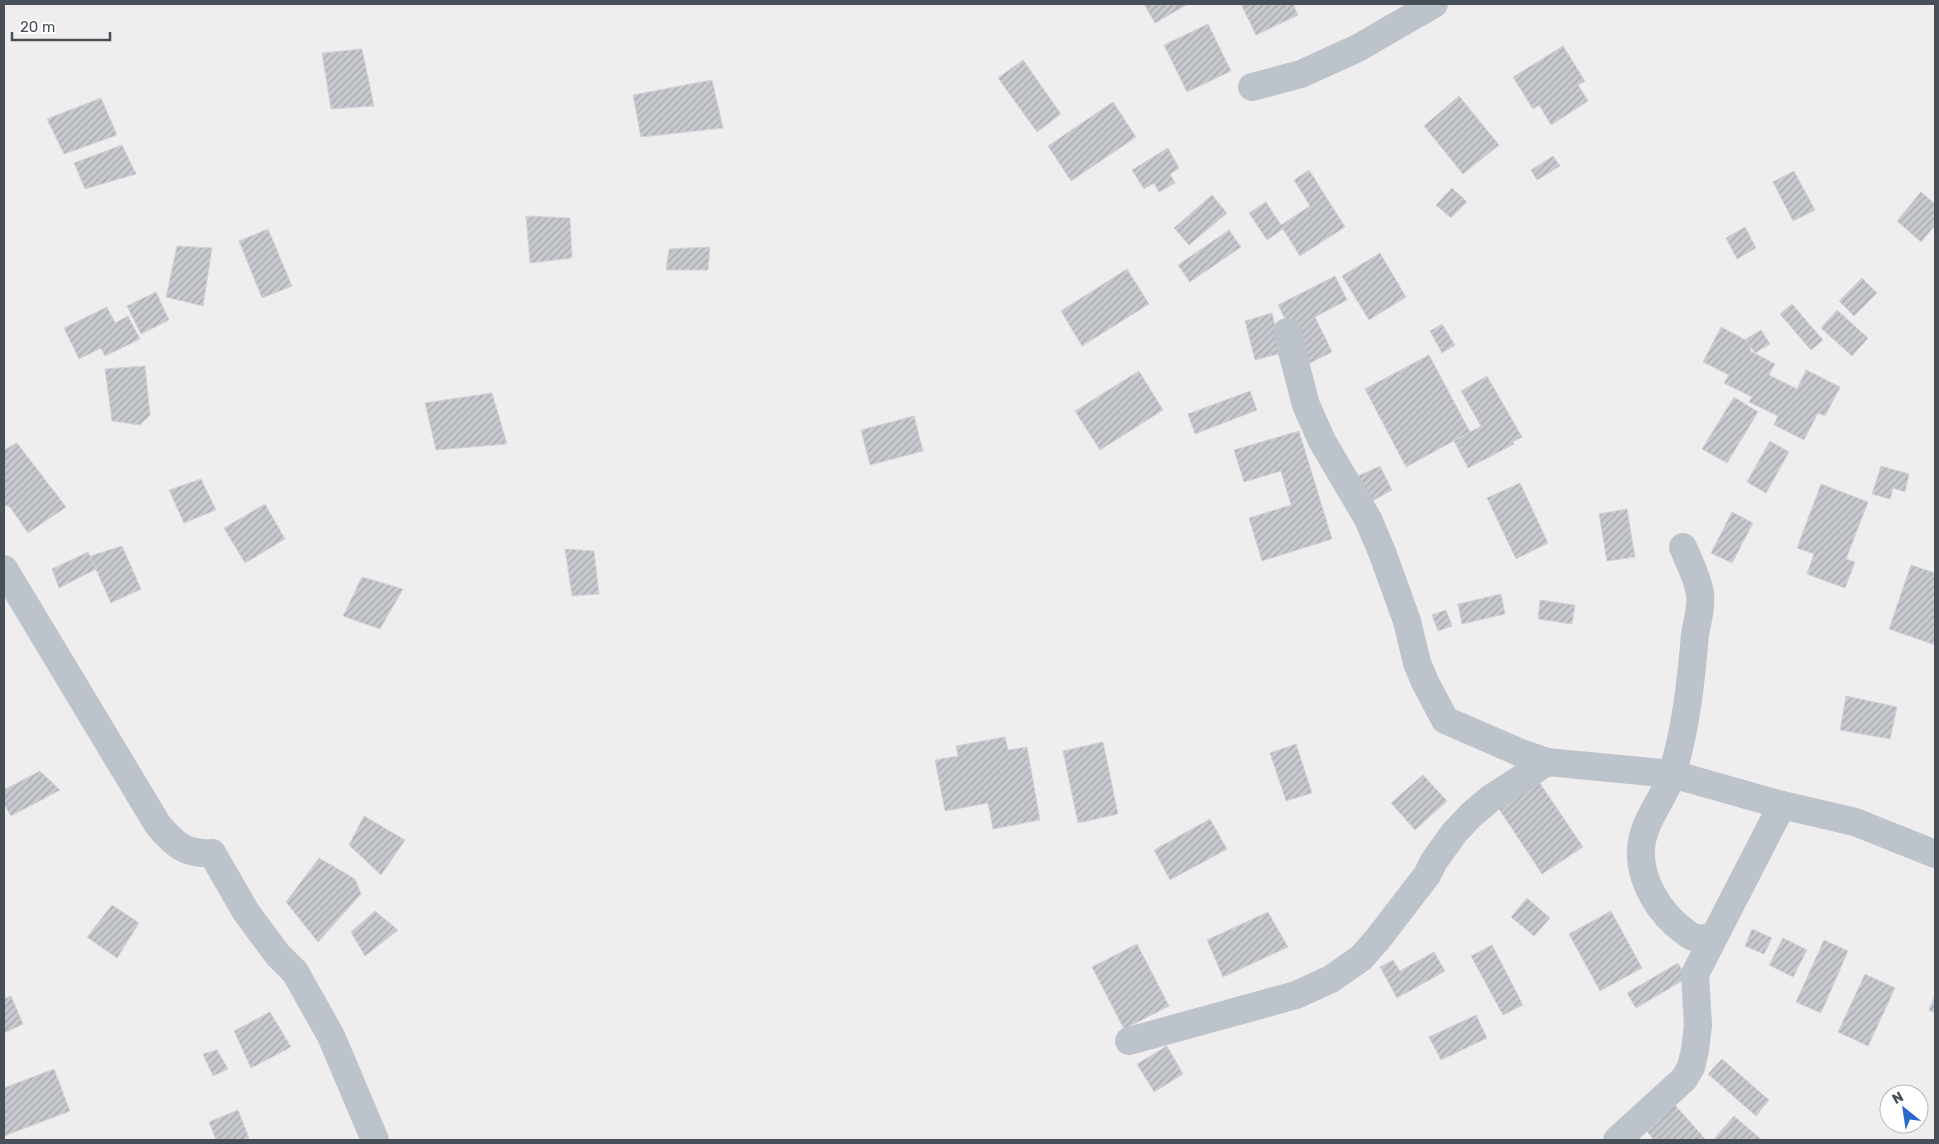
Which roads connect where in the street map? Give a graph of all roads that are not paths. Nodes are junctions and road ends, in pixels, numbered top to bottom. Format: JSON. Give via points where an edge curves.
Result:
{"nodes":[{"id":1,"x":1434,"y":4,"type":"edge"},
{"id":2,"x":1252,"y":87,"type":"dead end"},
{"id":3,"x":1287,"y":332,"type":"dead end"},
{"id":4,"x":1683,"y":547,"type":"dead end"},
{"id":5,"x":4,"y":569,"type":"edge"},
{"id":6,"x":1547,"y":762,"type":"junction"},
{"id":7,"x":1672,"y":774,"type":"junction"},
{"id":8,"x":1782,"y":804,"type":"junction"},
{"id":9,"x":1935,"y":854,"type":"edge"},
{"id":10,"x":1712,"y":938,"type":"junction"},
{"id":11,"x":1129,"y":1041,"type":"dead end"},
{"id":12,"x":375,"y":1140,"type":"edge"},
{"id":13,"x":1617,"y":1140,"type":"edge"}],
"edges":[{"from":1,"to":2,"type":"street","via":[[1350,52],[1301,74]]},
{"from":3,"to":6,"type":"street","via":[[1306,404],[1322,441],[1368,519],[1406,621],[1417,663],[1445,720]]},
{"from":4,"to":7,"type":"street","via":[[1700,593],[1700,612],[1683,726]]},
{"from":5,"to":12,"type":"street","via":[[158,825],[170,840],[188,851],[212,853],[246,912],[295,972],[338,1048]]},
{"from":6,"to":7,"type":"street"},
{"from":6,"to":11,"type":"street","via":[[1491,798],[1471,815],[1454,833],[1427,875],[1377,940],[1360,958],[1331,979],[1296,995]]},
{"from":7,"to":8,"type":"street"},
{"from":7,"to":10,"type":"street","via":[[1644,830],[1641,850],[1646,883],[1673,923],[1693,937]]},
{"from":8,"to":9,"type":"street","via":[[1855,822]]},
{"from":8,"to":10,"type":"street"},
{"from":10,"to":13,"type":"street","via":[[1695,974],[1698,1025],[1691,1067],[1666,1097]]}]}
